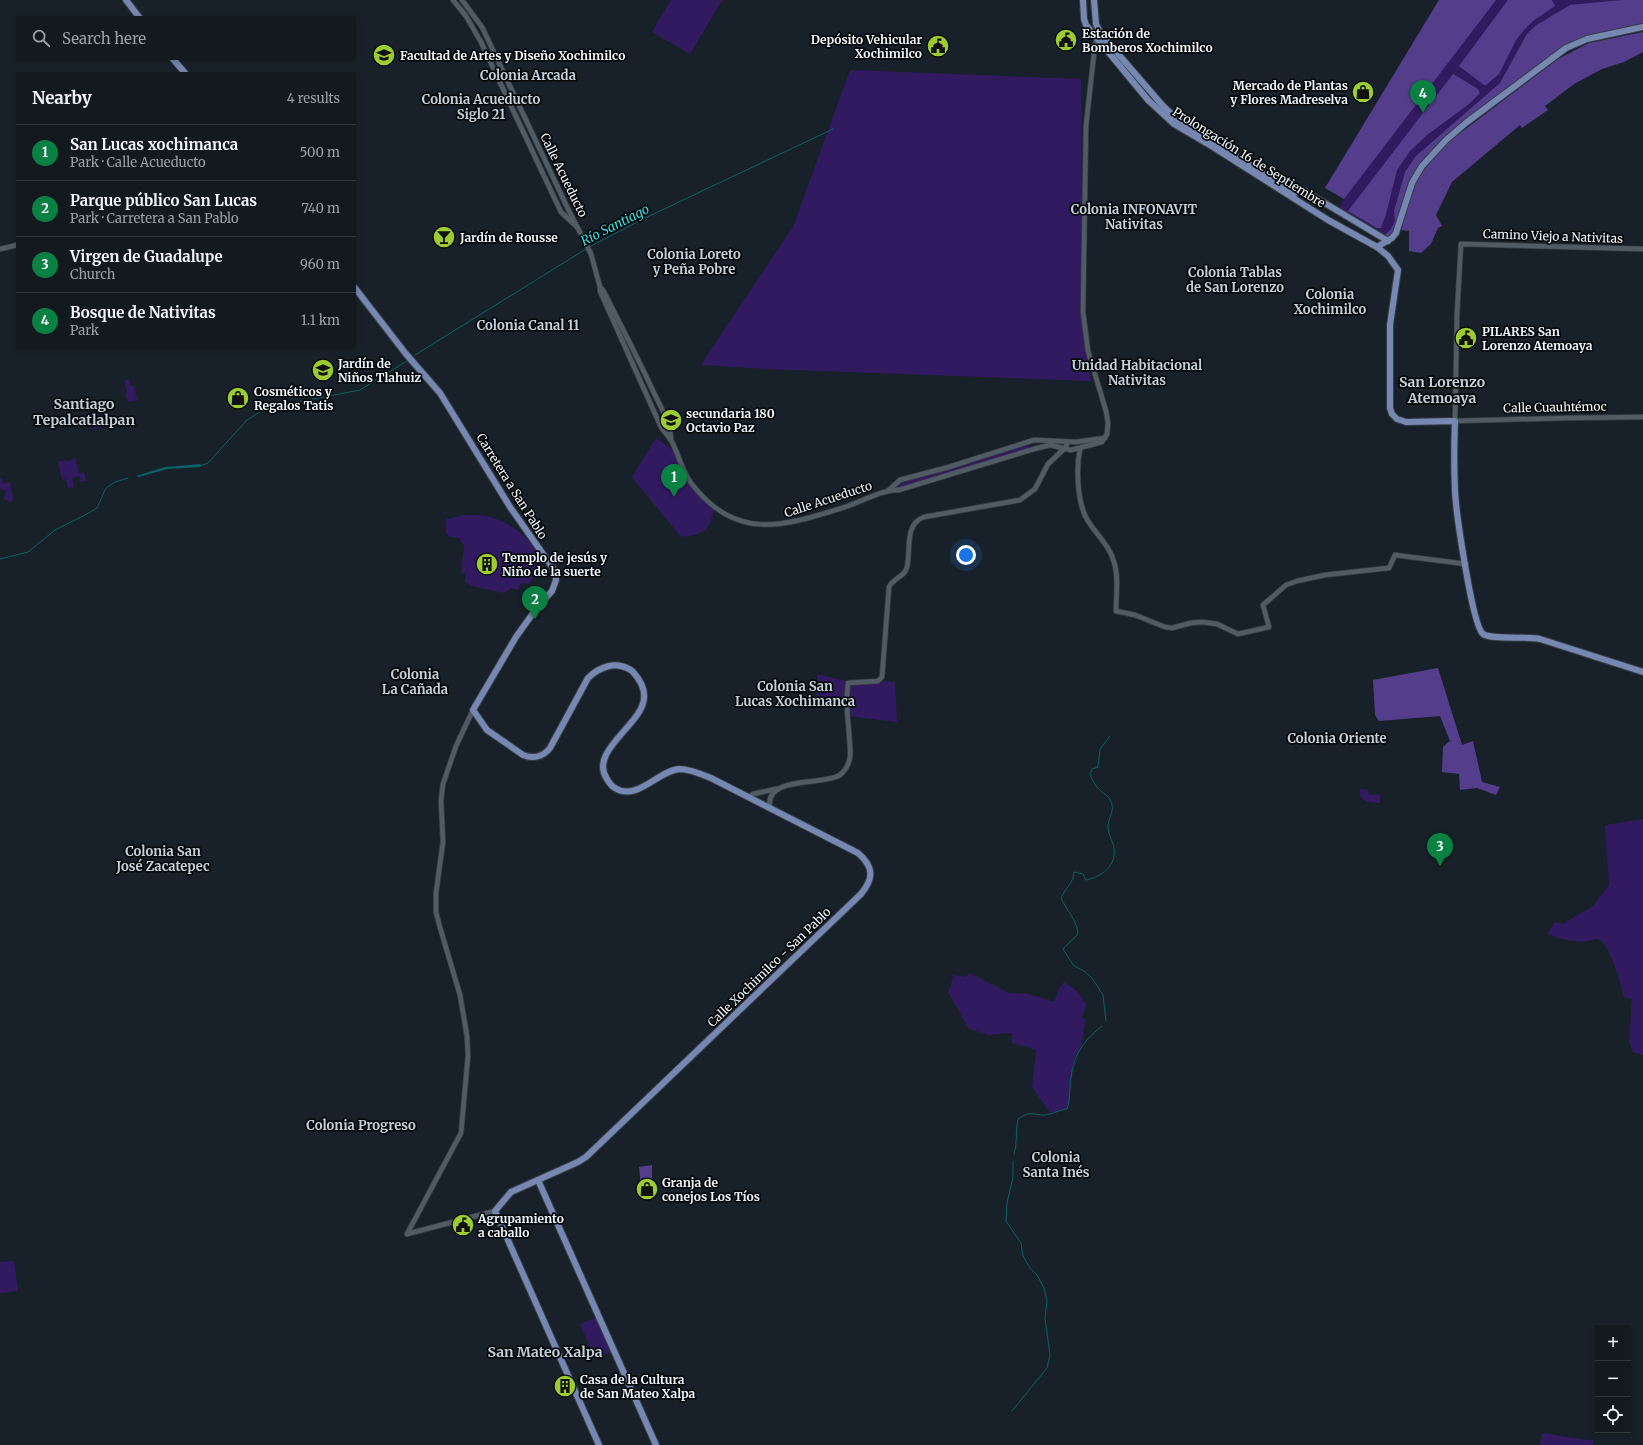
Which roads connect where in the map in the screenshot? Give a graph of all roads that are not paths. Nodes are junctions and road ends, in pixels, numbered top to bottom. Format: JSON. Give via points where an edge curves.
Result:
{"nodes":[{"id":1,"x":126,"y":0,"type":"edge"},
{"id":2,"x":453,"y":0,"type":"edge"},
{"id":3,"x":462,"y":0,"type":"edge"},
{"id":4,"x":1083,"y":0,"type":"edge"},
{"id":5,"x":1094,"y":0,"type":"edge"},
{"id":6,"x":139,"y":16,"type":"edge"},
{"id":7,"x":1643,"y":26,"type":"edge"},
{"id":8,"x":1100,"y":38,"type":"junction"},
{"id":9,"x":174,"y":60,"type":"edge"},
{"id":10,"x":183,"y":72,"type":"edge"},
{"id":11,"x":519,"y":106,"type":"junction"},
{"id":12,"x":513,"y":109,"type":"junction"},
{"id":13,"x":581,"y":231,"type":"junction"},
{"id":14,"x":1388,"y":241,"type":"junction"},
{"id":15,"x":16,"y":245,"type":"edge"},
{"id":16,"x":1377,"y":247,"type":"junction"},
{"id":17,"x":0,"y":249,"type":"edge"},
{"id":18,"x":1643,"y":249,"type":"edge"},
{"id":19,"x":1388,"y":256,"type":"junction"},
{"id":20,"x":600,"y":286,"type":"junction"},
{"id":21,"x":356,"y":289,"type":"edge"},
{"id":22,"x":1643,"y":417,"type":"edge"},
{"id":23,"x":1455,"y":421,"type":"junction"},
{"id":24,"x":1105,"y":438,"type":"junction"},
{"id":25,"x":671,"y":439,"type":"junction"},
{"id":26,"x":1087,"y":441,"type":"junction"},
{"id":27,"x":1030,"y":442,"type":"junction"},
{"id":28,"x":1068,"y":442,"type":"junction"},
{"id":29,"x":1088,"y":446,"type":"junction"},
{"id":30,"x":1065,"y":448,"type":"junction"},
{"id":31,"x":1080,"y":448,"type":"junction"},
{"id":32,"x":1034,"y":449,"type":"junction"},
{"id":33,"x":1071,"y":450,"type":"junction"},
{"id":34,"x":1078,"y":458,"type":"junction"},
{"id":35,"x":889,"y":490,"type":"junction"},
{"id":36,"x":1466,"y":564,"type":"junction"},
{"id":37,"x":1643,"y":672,"type":"edge"},
{"id":38,"x":473,"y":710,"type":"junction"},
{"id":39,"x":778,"y":788,"type":"junction"},
{"id":40,"x":749,"y":797,"type":"junction"},
{"id":41,"x":770,"y":808,"type":"junction"},
{"id":42,"x":538,"y":1180,"type":"junction"},
{"id":43,"x":495,"y":1211,"type":"junction"},
{"id":44,"x":599,"y":1445,"type":"edge"},
{"id":45,"x":656,"y":1445,"type":"edge"}],
"edges":[{"from":1,"to":6,"type":"main road"},
{"from":2,"to":12,"type":"street","name":"Calle Acueducto","via":[[476,31]]},
{"from":3,"to":11,"type":"street","name":"Calle Acueducto","via":[[482,27]]},
{"from":4,"to":8,"type":"main road","via":[[1086,25]]},
{"from":5,"to":8,"type":"main road"},
{"from":7,"to":14,"type":"main road","via":[[1587,39],[1566,48],[1446,140],[1422,166],[1412,183],[1396,233]]},
{"from":8,"to":14,"type":"main road","name":"Prolongación 16 de Septiembre","via":[[1177,119],[1295,193],[1303,190]]},
{"from":8,"to":16,"type":"main road","name":"Prolongación 16 de Septiembre","via":[[1148,100],[1174,124],[1328,220]]},
{"from":8,"to":24,"type":"street","via":[[1090,82],[1086,126],[1083,312],[1088,351],[1108,419]]},
{"from":9,"to":10,"type":"main road"},
{"from":11,"to":12,"type":"street"},
{"from":11,"to":13,"type":"street","name":"Calle Acueducto"},
{"from":12,"to":13,"type":"street","name":"Calle Acueducto","via":[[562,212]]},
{"from":13,"to":20,"type":"street","name":"Calle Acueducto"},
{"from":14,"to":16,"type":"main road"},
{"from":14,"to":19,"type":"main road","name":"Calle Cuauhtémoc"},
{"from":15,"to":17,"type":"street"},
{"from":16,"to":19,"type":"main road","name":"Calle Cuauhtémoc"},
{"from":18,"to":23,"type":"street","name":"Camino Viejo a Nativitas","via":[[1462,244],[1457,314]]},
{"from":19,"to":23,"type":"main road","name":"Calle Cuauhtémoc","via":[[1398,274],[1390,325],[1392,414],[1406,422]]},
{"from":20,"to":25,"type":"street","name":"Calle Acueducto","via":[[647,377],[666,419]]},
{"from":20,"to":25,"type":"street","name":"Calle Acueducto","via":[[661,427]]},
{"from":21,"to":38,"type":"main road","name":"Carretera a San Pablo","via":[[440,393],[510,507],[555,571],[556,580],[552,591],[516,637]]},
{"from":22,"to":23,"type":"street","name":"Calle Cuauhtémoc"},
{"from":23,"to":36,"type":"main road","via":[[1455,492]]},
{"from":24,"to":26,"type":"street","name":"Calle Acueducto"},
{"from":24,"to":29,"type":"street","via":[[1102,442]]},
{"from":25,"to":35,"type":"street","name":"Calle Acueducto","via":[[691,482],[710,503],[726,514],[755,524],[768,526],[795,522],[859,503]]},
{"from":26,"to":28,"type":"street","name":"Calle Acueducto"},
{"from":26,"to":29,"type":"street"},
{"from":27,"to":28,"type":"street","name":"Calle Acueducto"},
{"from":27,"to":32,"type":"street"},
{"from":27,"to":35,"type":"street","name":"Calle Acueducto","via":[[900,480]]},
{"from":28,"to":30,"type":"street"},
{"from":29,"to":31,"type":"street"},
{"from":30,"to":32,"type":"street","name":"Calle Acueducto","via":[[1050,445]]},
{"from":30,"to":33,"type":"street","name":"Calle Acueducto"},
{"from":30,"to":39,"type":"street","via":[[1052,459],[1035,489],[1020,500],[924,516],[914,523],[906,570],[889,587],[882,677],[878,681],[848,684],[846,696],[850,750],[847,768],[833,777]]},
{"from":31,"to":33,"type":"street"},
{"from":31,"to":34,"type":"street"},
{"from":32,"to":35,"type":"street","name":"Calle Acueducto","via":[[899,490]]},
{"from":33,"to":34,"type":"street"},
{"from":34,"to":36,"type":"street","via":[[1077,476],[1086,519],[1107,546],[1114,561],[1116,611],[1135,615],[1165,627],[1202,622],[1217,624],[1238,634],[1269,628],[1263,605],[1290,583],[1320,576],[1386,569],[1391,566],[1395,555]]},
{"from":36,"to":37,"type":"main road","via":[[1478,629],[1484,635],[1540,639]]},
{"from":38,"to":40,"type":"main road","via":[[488,730],[523,755],[542,755],[550,748],[588,678],[608,666],[627,668],[633,672],[644,690],[644,698],[641,709],[604,759],[605,777],[611,785],[619,790],[632,791],[666,773],[684,770],[711,778]]},
{"from":38,"to":43,"type":"street","via":[[456,746],[443,788],[443,842],[436,902],[439,924],[460,995],[467,1036],[468,1056],[461,1133],[407,1234]]},
{"from":39,"to":40,"type":"street"},
{"from":39,"to":41,"type":"street","via":[[771,796]]},
{"from":40,"to":41,"type":"main road"},
{"from":41,"to":42,"type":"main road","name":"Calle Xochimilco - San Pablo","via":[[858,853],[866,860],[870,869],[869,885],[586,1157]]},
{"from":42,"to":43,"type":"main road","name":"Calle Xochimilco - San Pablo","via":[[511,1192]]},
{"from":42,"to":45,"type":"main road"},
{"from":43,"to":44,"type":"main road"}]}
